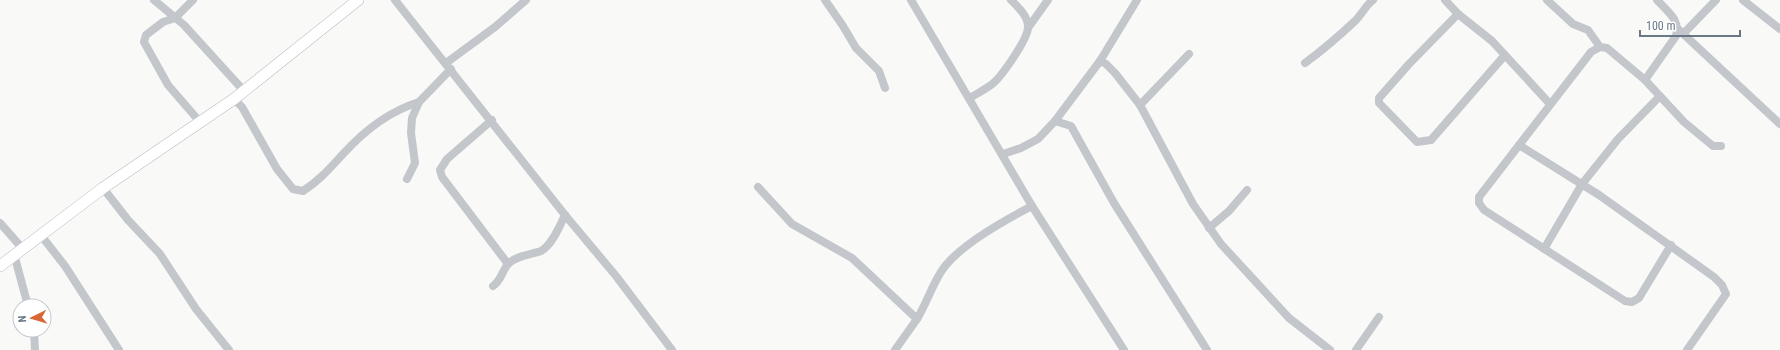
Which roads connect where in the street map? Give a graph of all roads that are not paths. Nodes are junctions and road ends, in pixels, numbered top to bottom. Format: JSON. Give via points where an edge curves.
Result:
{"nodes":[{"id":1,"x":154,"y":0,"type":"edge"},
{"id":2,"x":193,"y":0,"type":"edge"},
{"id":3,"x":358,"y":0,"type":"edge"},
{"id":4,"x":395,"y":0,"type":"edge"},
{"id":5,"x":526,"y":0,"type":"edge"},
{"id":6,"x":825,"y":0,"type":"edge"},
{"id":7,"x":911,"y":0,"type":"edge"},
{"id":8,"x":1011,"y":0,"type":"edge"},
{"id":9,"x":1048,"y":0,"type":"edge"},
{"id":10,"x":1137,"y":0,"type":"edge"},
{"id":11,"x":1374,"y":0,"type":"edge"},
{"id":12,"x":1445,"y":0,"type":"edge"},
{"id":13,"x":1547,"y":0,"type":"edge"},
{"id":14,"x":1657,"y":0,"type":"edge"},
{"id":15,"x":1716,"y":0,"type":"edge"},
{"id":16,"x":1743,"y":0,"type":"edge"},
{"id":17,"x":1458,"y":14,"type":"junction"},
{"id":18,"x":175,"y":18,"type":"junction"},
{"id":19,"x":1028,"y":28,"type":"junction"},
{"id":20,"x":1780,"y":29,"type":"edge"},
{"id":21,"x":1681,"y":31,"type":"junction"},
{"id":22,"x":1600,"y":47,"type":"junction"},
{"id":23,"x":1189,"y":54,"type":"dead end"},
{"id":24,"x":1505,"y":54,"type":"junction"},
{"id":25,"x":1100,"y":61,"type":"junction"},
{"id":26,"x":1305,"y":63,"type":"dead end"},
{"id":27,"x":448,"y":66,"type":"junction"},
{"id":28,"x":1645,"y":80,"type":"junction"},
{"id":29,"x":885,"y":88,"type":"dead end"},
{"id":30,"x":244,"y":92,"type":"junction"},
{"id":31,"x":1660,"y":96,"type":"junction"},
{"id":32,"x":234,"y":98,"type":"junction"},
{"id":33,"x":970,"y":98,"type":"junction"},
{"id":34,"x":418,"y":102,"type":"junction"},
{"id":35,"x":1140,"y":104,"type":"junction"},
{"id":36,"x":1550,"y":104,"type":"junction"},
{"id":37,"x":492,"y":120,"type":"junction"},
{"id":38,"x":1055,"y":121,"type":"junction"},
{"id":39,"x":200,"y":122,"type":"junction"},
{"id":40,"x":1780,"y":124,"type":"edge"},
{"id":41,"x":1519,"y":144,"type":"junction"},
{"id":42,"x":1721,"y":146,"type":"dead end"},
{"id":43,"x":1004,"y":154,"type":"junction"},
{"id":44,"x":407,"y":179,"type":"dead end"},
{"id":45,"x":1582,"y":184,"type":"junction"},
{"id":46,"x":103,"y":188,"type":"junction"},
{"id":47,"x":758,"y":188,"type":"dead end"},
{"id":48,"x":1247,"y":190,"type":"dead end"},
{"id":49,"x":1032,"y":206,"type":"junction"},
{"id":50,"x":565,"y":215,"type":"junction"},
{"id":51,"x":0,"y":223,"type":"edge"},
{"id":52,"x":1209,"y":228,"type":"junction"},
{"id":53,"x":40,"y":234,"type":"junction"},
{"id":54,"x":1671,"y":245,"type":"junction"},
{"id":55,"x":1544,"y":249,"type":"junction"},
{"id":56,"x":18,"y":251,"type":"junction"},
{"id":57,"x":508,"y":264,"type":"junction"},
{"id":58,"x":0,"y":266,"type":"edge"},
{"id":59,"x":493,"y":286,"type":"dead end"},
{"id":60,"x":27,"y":298,"type":"edge"},
{"id":61,"x":1378,"y":317,"type":"dead end"},
{"id":62,"x":917,"y":319,"type":"junction"},
{"id":63,"x":34,"y":338,"type":"edge"},
{"id":64,"x":35,"y":350,"type":"edge"},
{"id":65,"x":119,"y":350,"type":"edge"},
{"id":66,"x":229,"y":350,"type":"edge"},
{"id":67,"x":672,"y":350,"type":"edge"},
{"id":68,"x":895,"y":350,"type":"edge"},
{"id":69,"x":1124,"y":350,"type":"edge"},
{"id":70,"x":1207,"y":350,"type":"edge"},
{"id":71,"x":1330,"y":350,"type":"edge"},
{"id":72,"x":1356,"y":350,"type":"edge"},
{"id":73,"x":1686,"y":350,"type":"edge"}],
"edges":[{"from":1,"to":18,"type":"street"},
{"from":2,"to":18,"type":"street"},
{"from":3,"to":30,"type":"main road"},
{"from":4,"to":27,"type":"street"},
{"from":5,"to":27,"type":"street"},
{"from":6,"to":29,"type":"street","via":[[856,48],[879,71]]},
{"from":7,"to":33,"type":"street"},
{"from":8,"to":19,"type":"street","via":[[1021,9]]},
{"from":9,"to":19,"type":"street"},
{"from":10,"to":25,"type":"street"},
{"from":11,"to":26,"type":"street","via":[[1326,48]]},
{"from":12,"to":17,"type":"street"},
{"from":13,"to":22,"type":"street","via":[[1573,24],[1588,30]]},
{"from":14,"to":21,"type":"street"},
{"from":15,"to":21,"type":"street"},
{"from":16,"to":20,"type":"street"},
{"from":17,"to":24,"type":"street"},
{"from":17,"to":24,"type":"street","via":[[1379,98],[1379,103],[1407,134],[1417,142],[1430,140]]},
{"from":18,"to":30,"type":"street"},
{"from":18,"to":39,"type":"street","via":[[163,22],[146,35],[144,42],[168,85]]},
{"from":19,"to":33,"type":"street","via":[[1025,38],[1001,75],[991,85]]},
{"from":21,"to":28,"type":"street"},
{"from":21,"to":40,"type":"street"},
{"from":22,"to":28,"type":"street","via":[[1607,48]]},
{"from":22,"to":36,"type":"street","via":[[1591,52]]},
{"from":23,"to":35,"type":"street"},
{"from":24,"to":36,"type":"street"},
{"from":25,"to":35,"type":"street","via":[[1115,73]]},
{"from":25,"to":38,"type":"street"},
{"from":27,"to":34,"type":"street"},
{"from":27,"to":37,"type":"street"},
{"from":28,"to":31,"type":"street"},
{"from":30,"to":32,"type":"main road"},
{"from":31,"to":42,"type":"street","via":[[1684,122],[1713,146]]},
{"from":31,"to":45,"type":"street","via":[[1618,139]]},
{"from":32,"to":34,"type":"street","via":[[242,107],[277,169],[293,189],[303,192],[328,172],[358,139],[395,112]]},
{"from":32,"to":39,"type":"main road"},
{"from":33,"to":43,"type":"street"},
{"from":34,"to":44,"type":"street","via":[[412,118],[411,133],[415,162]]},
{"from":35,"to":52,"type":"street","via":[[1193,204]]},
{"from":36,"to":41,"type":"street"},
{"from":37,"to":50,"type":"street"},
{"from":37,"to":57,"type":"street","via":[[447,159],[440,170],[442,178]]},
{"from":38,"to":43,"type":"street","via":[[1038,139]]},
{"from":38,"to":70,"type":"street","via":[[1071,126],[1114,203]]},
{"from":39,"to":46,"type":"main road"},
{"from":41,"to":45,"type":"street"},
{"from":41,"to":55,"type":"street","via":[[1479,197],[1479,203],[1484,210]]},
{"from":43,"to":49,"type":"street"},
{"from":45,"to":54,"type":"street"},
{"from":45,"to":55,"type":"street"},
{"from":46,"to":53,"type":"main road"},
{"from":46,"to":66,"type":"street","via":[[160,254],[196,309]]},
{"from":47,"to":62,"type":"street","via":[[792,224],[852,258]]},
{"from":48,"to":52,"type":"street","via":[[1229,211]]},
{"from":49,"to":62,"type":"street","via":[[1004,221],[946,264]]},
{"from":49,"to":69,"type":"street"},
{"from":50,"to":57,"type":"street","via":[[551,240],[542,250]]},
{"from":50,"to":67,"type":"street","via":[[616,276]]},
{"from":51,"to":56,"type":"street"},
{"from":52,"to":71,"type":"street","via":[[1289,318]]},
{"from":53,"to":56,"type":"main road"},
{"from":53,"to":65,"type":"street","via":[[65,266]]},
{"from":54,"to":55,"type":"street","via":[[1639,298],[1632,302],[1625,301]]},
{"from":54,"to":73,"type":"street","via":[[1714,277],[1726,294]]},
{"from":56,"to":58,"type":"main road"},
{"from":56,"to":60,"type":"street"},
{"from":57,"to":59,"type":"street"},
{"from":61,"to":72,"type":"street"},
{"from":62,"to":68,"type":"street"},
{"from":63,"to":64,"type":"street"}]}
